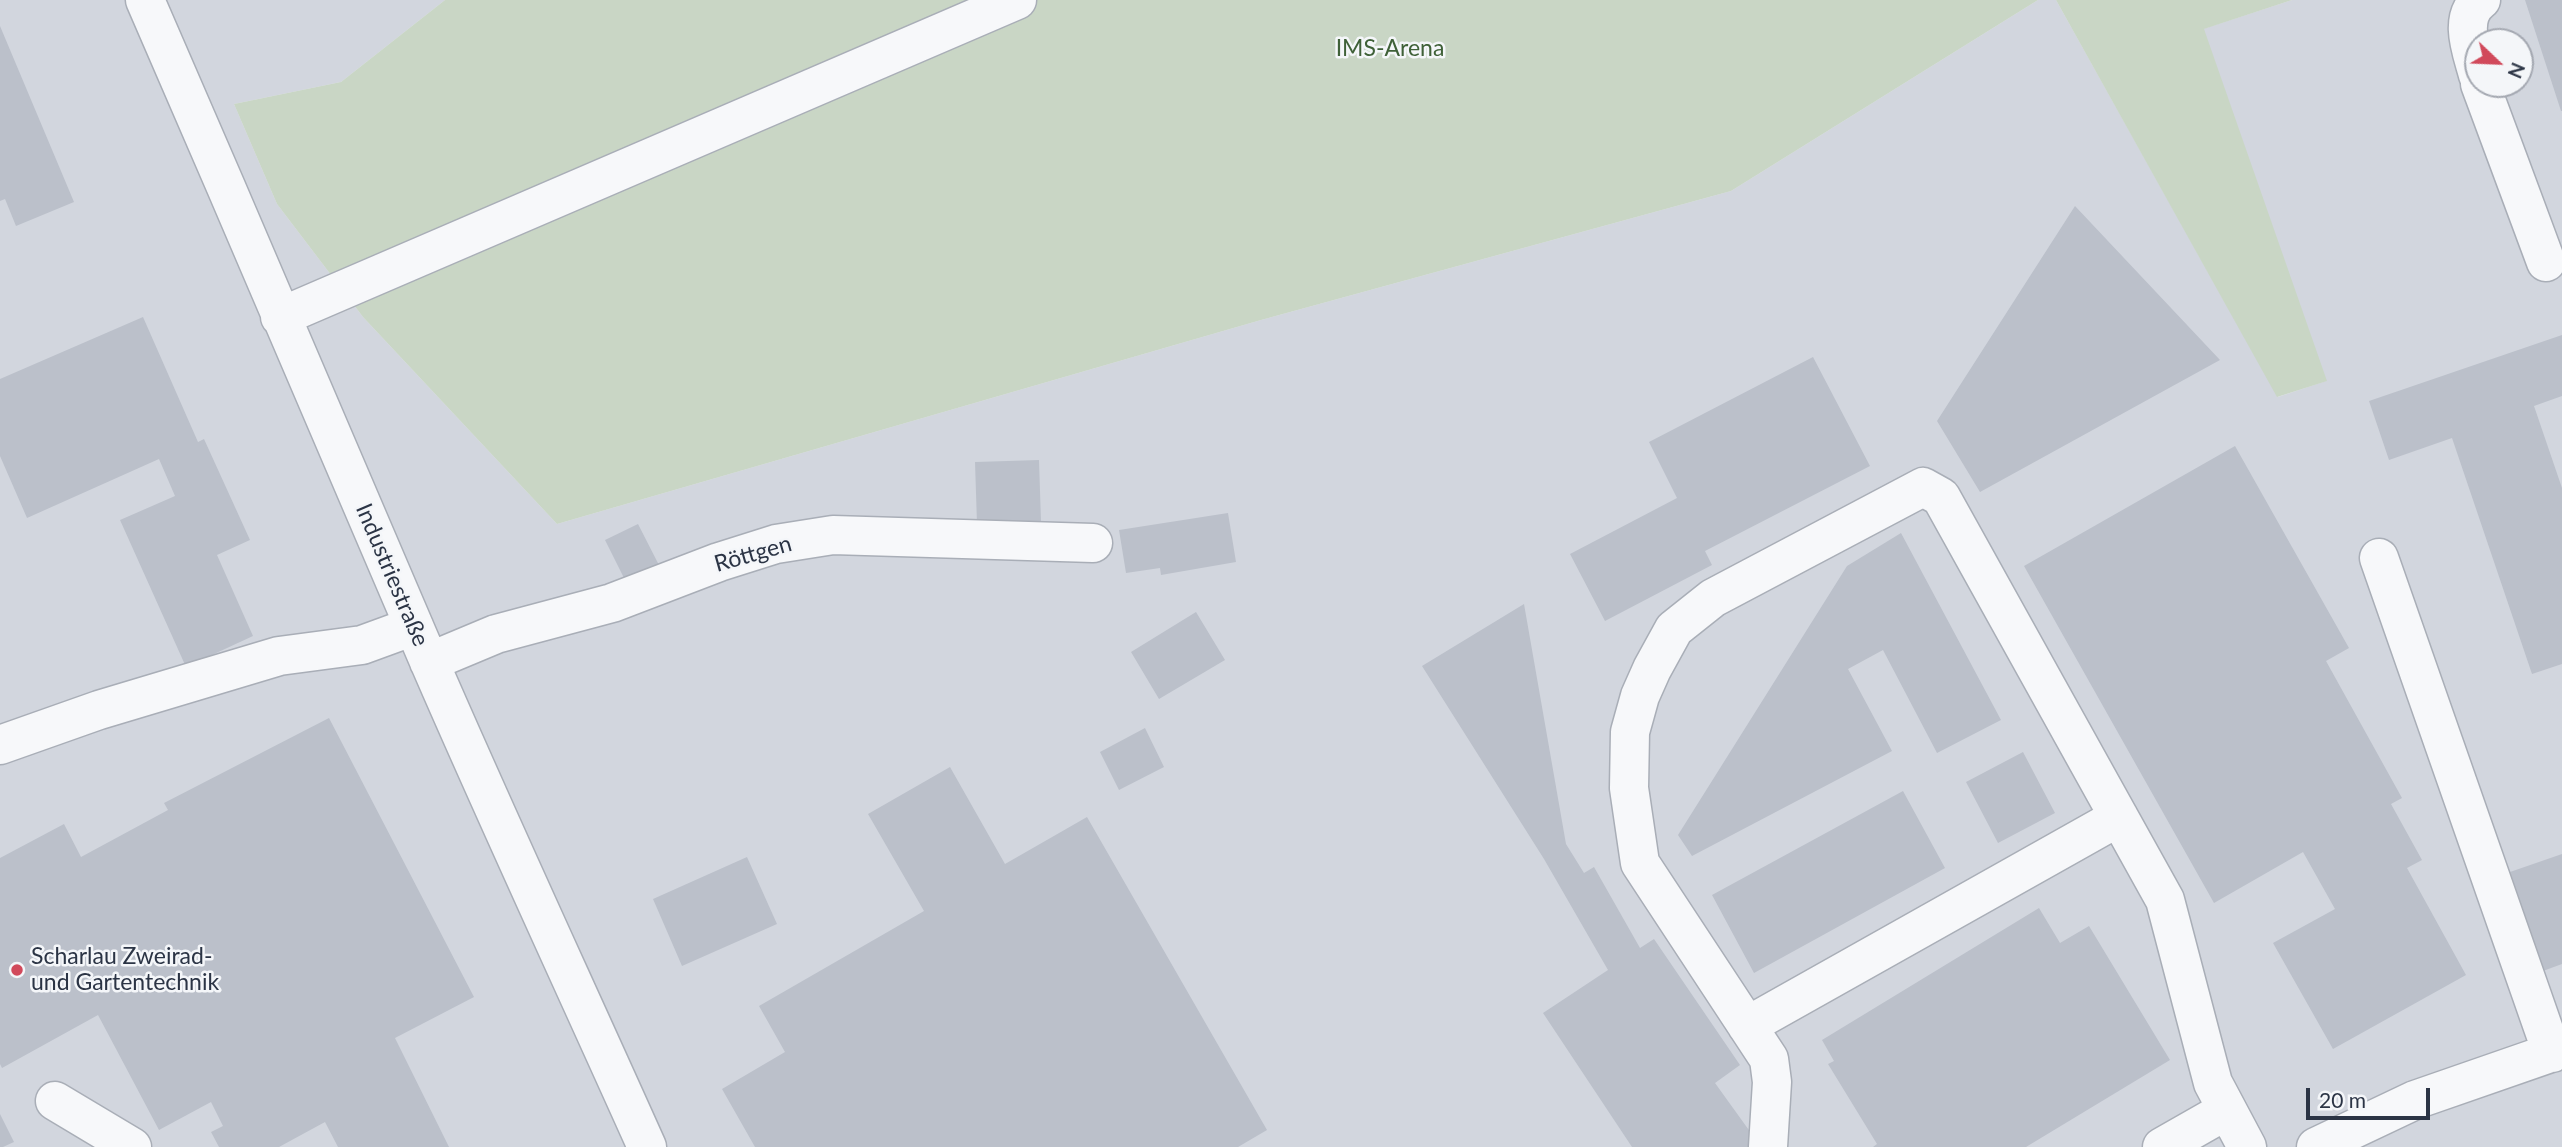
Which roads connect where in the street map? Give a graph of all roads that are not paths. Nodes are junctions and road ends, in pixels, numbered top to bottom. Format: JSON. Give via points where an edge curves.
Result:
{"nodes":[{"id":1,"x":145,"y":0,"type":"edge"},
{"id":2,"x":1017,"y":0,"type":"edge"},
{"id":3,"x":2481,"y":0,"type":"edge"},
{"id":4,"x":2466,"y":28,"type":"edge"},
{"id":5,"x":2485,"y":98,"type":"edge"},
{"id":6,"x":2546,"y":262,"type":"dead end"},
{"id":7,"x":280,"y":317,"type":"junction"},
{"id":8,"x":1093,"y":543,"type":"dead end"},
{"id":9,"x":2379,"y":558,"type":"dead end"},
{"id":10,"x":414,"y":625,"type":"junction"},
{"id":11,"x":429,"y":662,"type":"junction"},
{"id":12,"x":0,"y":745,"type":"edge"},
{"id":13,"x":2119,"y":817,"type":"junction"},
{"id":14,"x":1747,"y":1026,"type":"junction"},
{"id":15,"x":2557,"y":1051,"type":"edge"},
{"id":16,"x":54,"y":1101,"type":"dead end"},
{"id":17,"x":2227,"y":1110,"type":"junction"},
{"id":18,"x":2358,"y":1138,"type":"edge"},
{"id":19,"x":132,"y":1147,"type":"edge"},
{"id":20,"x":647,"y":1147,"type":"edge"},
{"id":21,"x":1768,"y":1147,"type":"edge"},
{"id":22,"x":2162,"y":1147,"type":"edge"},
{"id":23,"x":2246,"y":1147,"type":"edge"},
{"id":24,"x":2316,"y":1147,"type":"edge"}],
"edges":[{"from":1,"to":7,"type":"street","name":"Industriestraße"},
{"from":2,"to":7,"type":"street"},
{"from":3,"to":4,"type":"street"},
{"from":5,"to":6,"type":"street"},
{"from":7,"to":10,"type":"street","name":"Industriestraße"},
{"from":8,"to":11,"type":"street","name":"Röttgen","via":[[833,536],[776,544],[611,603],[496,634]]},
{"from":9,"to":15,"type":"street"},
{"from":10,"to":11,"type":"street","name":"Industriestraße"},
{"from":10,"to":12,"type":"street","via":[[362,645],[279,656]]},
{"from":11,"to":20,"type":"street","name":"Industriestraße"},
{"from":13,"to":14,"type":"street"},
{"from":13,"to":14,"type":"street","via":[[1941,497],[1923,486],[1713,598],[1674,629],[1640,696],[1630,732],[1629,788],[1640,863]]},
{"from":13,"to":17,"type":"street","via":[[2165,900],[2213,1083]]},
{"from":14,"to":21,"type":"street","via":[[1769,1059]]},
{"from":15,"to":18,"type":"street","via":[[2415,1100]]},
{"from":16,"to":19,"type":"street"},
{"from":17,"to":22,"type":"street"},
{"from":17,"to":23,"type":"street"},
{"from":18,"to":24,"type":"street"}]}
